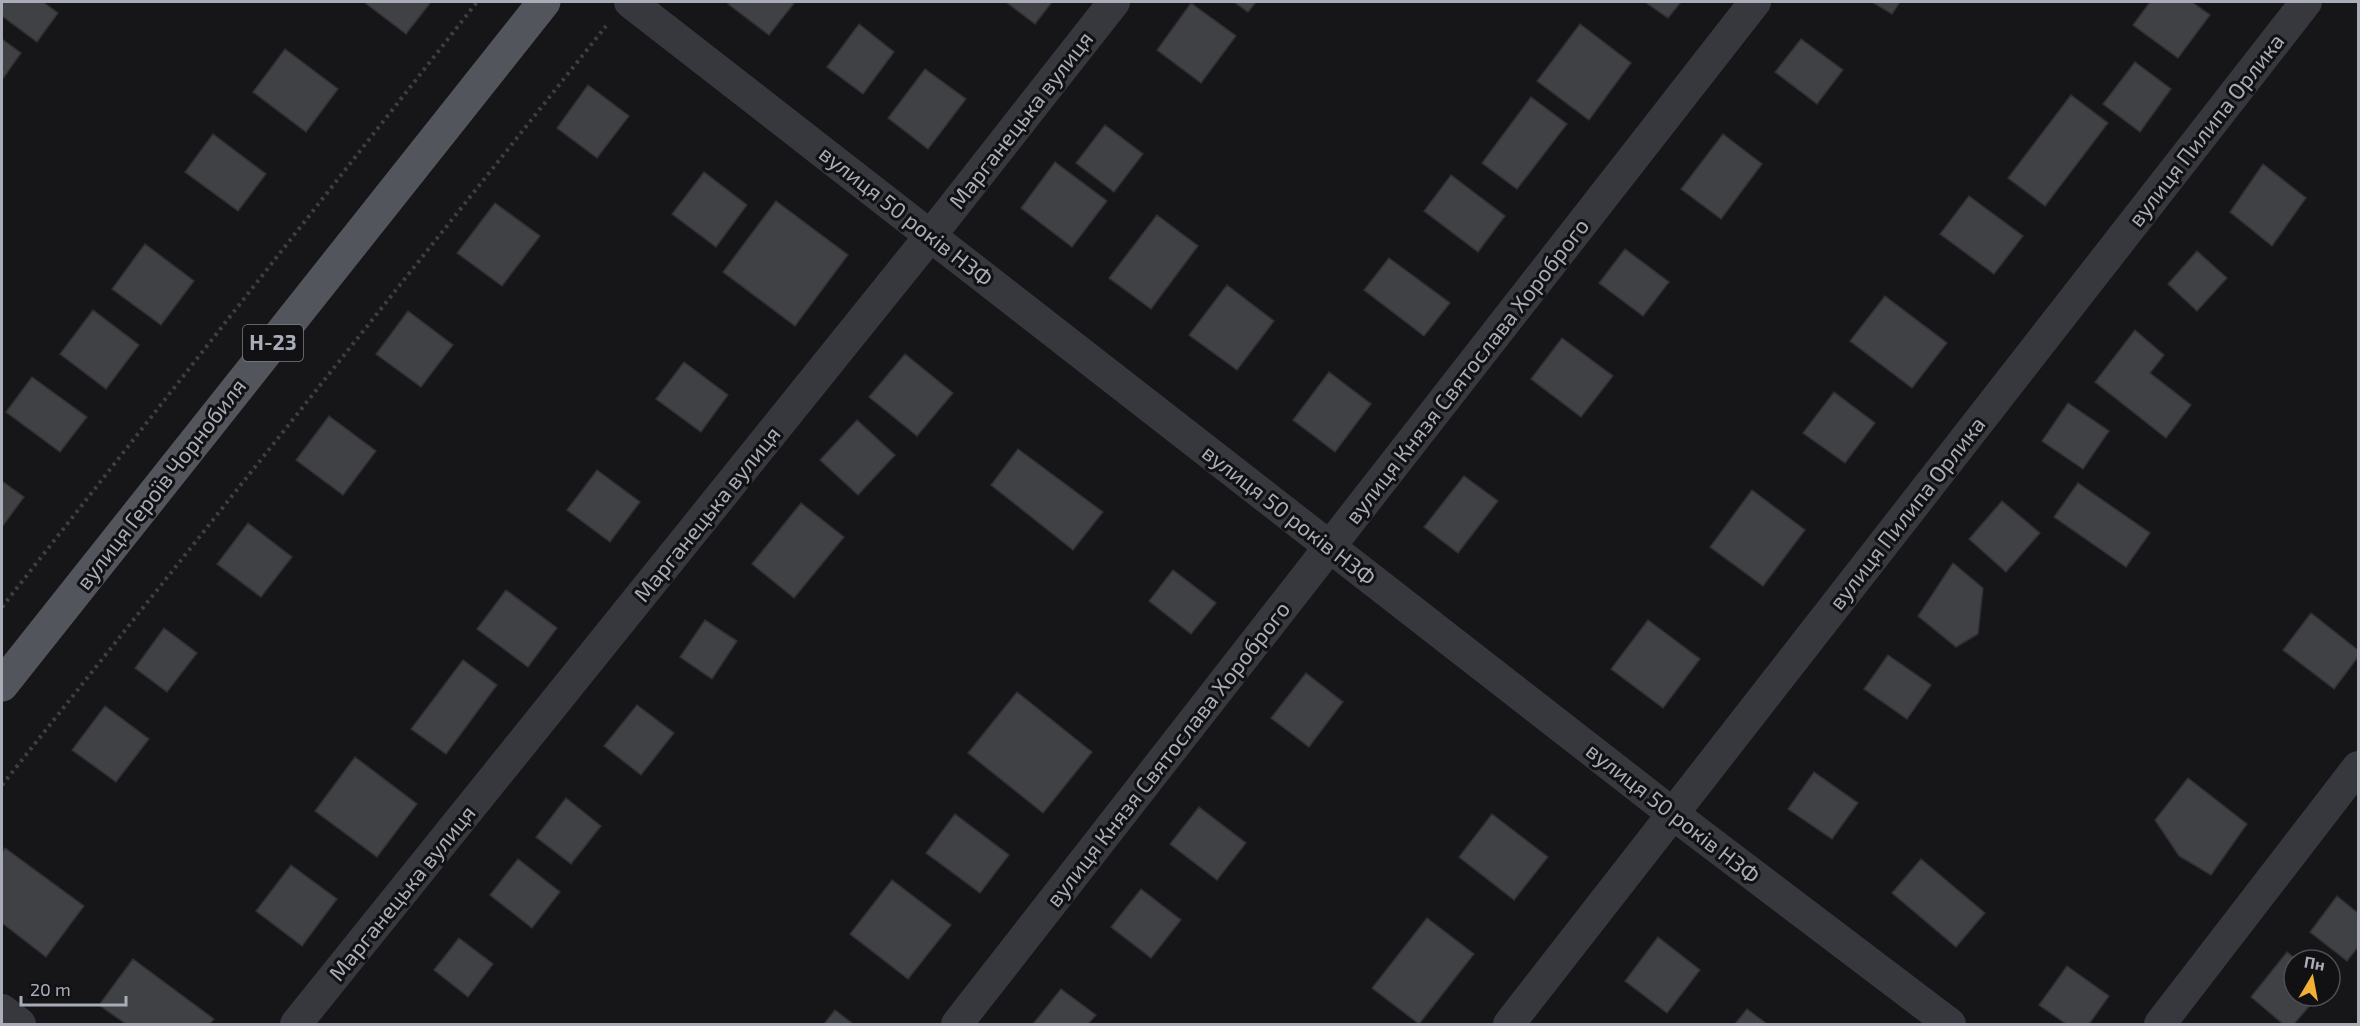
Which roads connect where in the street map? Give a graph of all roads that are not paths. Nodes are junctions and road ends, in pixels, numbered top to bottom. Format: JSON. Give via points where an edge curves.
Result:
{"nodes":[{"id":1,"x":544,"y":2,"type":"edge"},
{"id":2,"x":1114,"y":2,"type":"edge"},
{"id":3,"x":1755,"y":2,"type":"edge"},
{"id":4,"x":2306,"y":2,"type":"edge"},
{"id":5,"x":620,"y":11,"type":"edge"},
{"id":6,"x":931,"y":235,"type":"junction"},
{"id":7,"x":1330,"y":547,"type":"junction"},
{"id":8,"x":2,"y":685,"type":"edge"},
{"id":9,"x":2358,"y":766,"type":"edge"},
{"id":10,"x":1673,"y":814,"type":"junction"},
{"id":11,"x":2,"y":1010,"type":"edge"},
{"id":12,"x":20,"y":1024,"type":"edge"},
{"id":13,"x":296,"y":1024,"type":"edge"},
{"id":14,"x":957,"y":1024,"type":"edge"},
{"id":15,"x":1509,"y":1024,"type":"edge"},
{"id":16,"x":1950,"y":1024,"type":"edge"},
{"id":17,"x":2160,"y":1024,"type":"edge"}],
"edges":[{"from":1,"to":8,"type":"main road","name":"вулиця Героїв Чорнобиля","number":"Н-23"},
{"from":2,"to":6,"type":"street","name":"Марганецька вулиця"},
{"from":3,"to":7,"type":"street","name":"вулиця Князя Святослава Хороброго"},
{"from":4,"to":10,"type":"street","name":"вулиця Пилипа Орлика"},
{"from":5,"to":6,"type":"street","name":"вулиця 50 років НЗФ"},
{"from":6,"to":7,"type":"street","name":"вулиця 50 років НЗФ"},
{"from":6,"to":13,"type":"street","name":"Марганецька вулиця"},
{"from":7,"to":10,"type":"street","name":"вулиця 50 років НЗФ"},
{"from":7,"to":14,"type":"street","name":"вулиця Князя Святослава Хороброго"},
{"from":9,"to":17,"type":"street"},
{"from":10,"to":15,"type":"street","name":"вулиця Пилипа Орлика"},
{"from":10,"to":16,"type":"street","name":"вулиця 50 років НЗФ"},
{"from":11,"to":12,"type":"street"}]}
